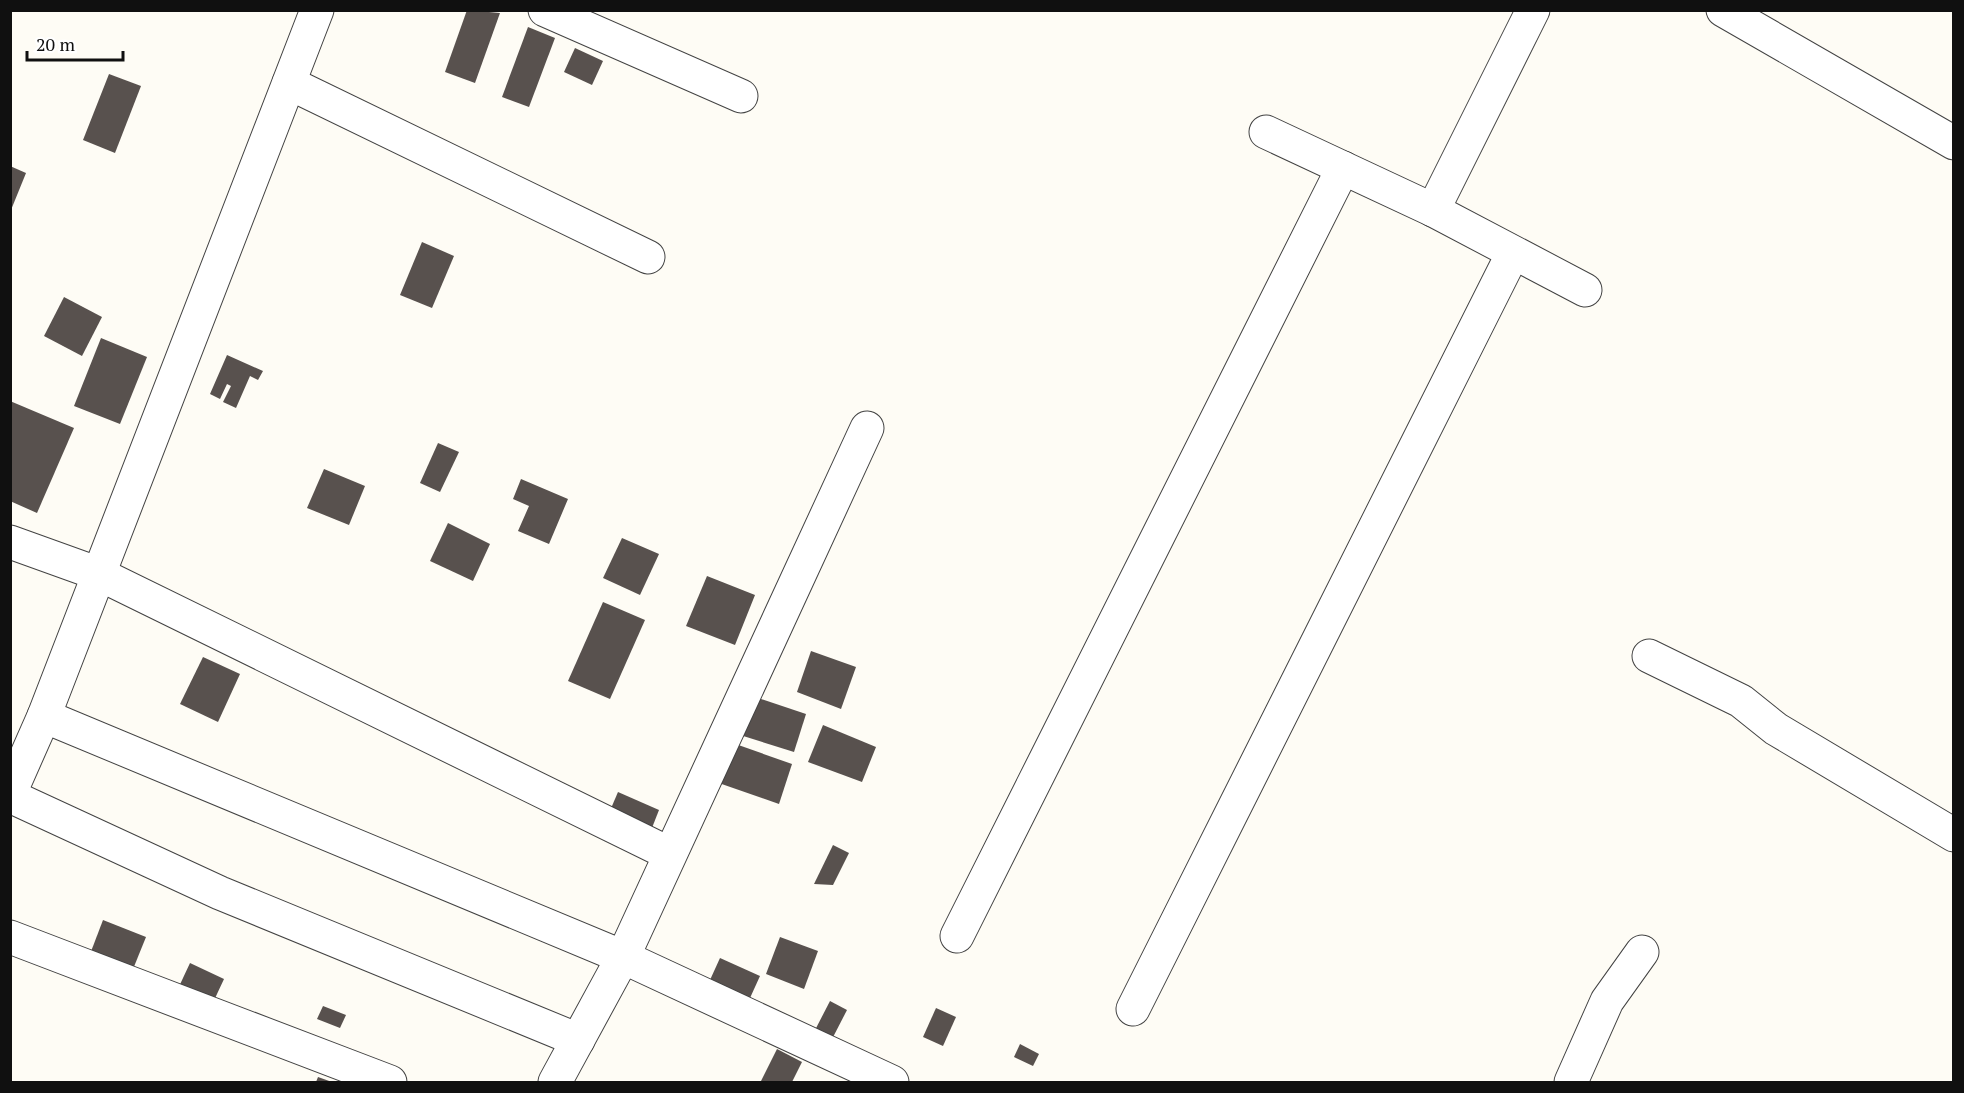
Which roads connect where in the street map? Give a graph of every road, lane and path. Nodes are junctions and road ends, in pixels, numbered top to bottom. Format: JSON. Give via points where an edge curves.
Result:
{"nodes":[{"id":1,"x":317,"y":10,"type":"edge"},
{"id":2,"x":545,"y":10,"type":"edge"},
{"id":3,"x":1533,"y":10,"type":"edge"},
{"id":4,"x":1722,"y":10,"type":"edge"},
{"id":5,"x":289,"y":83,"type":"junction"},
{"id":6,"x":741,"y":96,"type":"dead end"},
{"id":7,"x":1266,"y":132,"type":"dead end"},
{"id":8,"x":1953,"y":142,"type":"edge"},
{"id":9,"x":1343,"y":168,"type":"junction"},
{"id":10,"x":1433,"y":210,"type":"junction"},
{"id":11,"x":1513,"y":253,"type":"junction"},
{"id":12,"x":648,"y":257,"type":"dead end"},
{"id":13,"x":1585,"y":290,"type":"dead end"},
{"id":14,"x":867,"y":428,"type":"dead end"},
{"id":15,"x":10,"y":542,"type":"edge"},
{"id":16,"x":99,"y":574,"type":"junction"},
{"id":17,"x":1649,"y":656,"type":"dead end"},
{"id":18,"x":44,"y":716,"type":"junction"},
{"id":19,"x":10,"y":795,"type":"edge"},
{"id":20,"x":1953,"y":835,"type":"edge"},
{"id":21,"x":668,"y":854,"type":"junction"},
{"id":22,"x":957,"y":936,"type":"dead end"},
{"id":23,"x":10,"y":937,"type":"edge"},
{"id":24,"x":1642,"y":952,"type":"dead end"},
{"id":25,"x":623,"y":957,"type":"junction"},
{"id":26,"x":1133,"y":1009,"type":"dead end"},
{"id":27,"x":578,"y":1040,"type":"junction"},
{"id":28,"x":390,"y":1083,"type":"edge"},
{"id":29,"x":555,"y":1083,"type":"edge"},
{"id":30,"x":892,"y":1083,"type":"edge"},
{"id":31,"x":1571,"y":1083,"type":"edge"}],
"edges":[{"from":1,"to":5,"type":"street"},
{"from":2,"to":6,"type":"street"},
{"from":3,"to":10,"type":"street"},
{"from":4,"to":8,"type":"street"},
{"from":5,"to":12,"type":"street"},
{"from":5,"to":16,"type":"street"},
{"from":7,"to":9,"type":"street"},
{"from":9,"to":10,"type":"street"},
{"from":9,"to":22,"type":"street"},
{"from":10,"to":11,"type":"street"},
{"from":11,"to":13,"type":"street"},
{"from":11,"to":26,"type":"street"},
{"from":14,"to":21,"type":"street"},
{"from":15,"to":16,"type":"street"},
{"from":16,"to":18,"type":"street"},
{"from":16,"to":21,"type":"street"},
{"from":17,"to":20,"type":"street","via":[[1741,701],[1776,729]]},
{"from":18,"to":19,"type":"street"},
{"from":18,"to":25,"type":"street"},
{"from":19,"to":27,"type":"street","via":[[220,893]]},
{"from":21,"to":25,"type":"street"},
{"from":23,"to":28,"type":"street"},
{"from":24,"to":31,"type":"street","via":[[1607,1001]]},
{"from":25,"to":27,"type":"street"},
{"from":25,"to":30,"type":"street"},
{"from":27,"to":29,"type":"street"}]}
